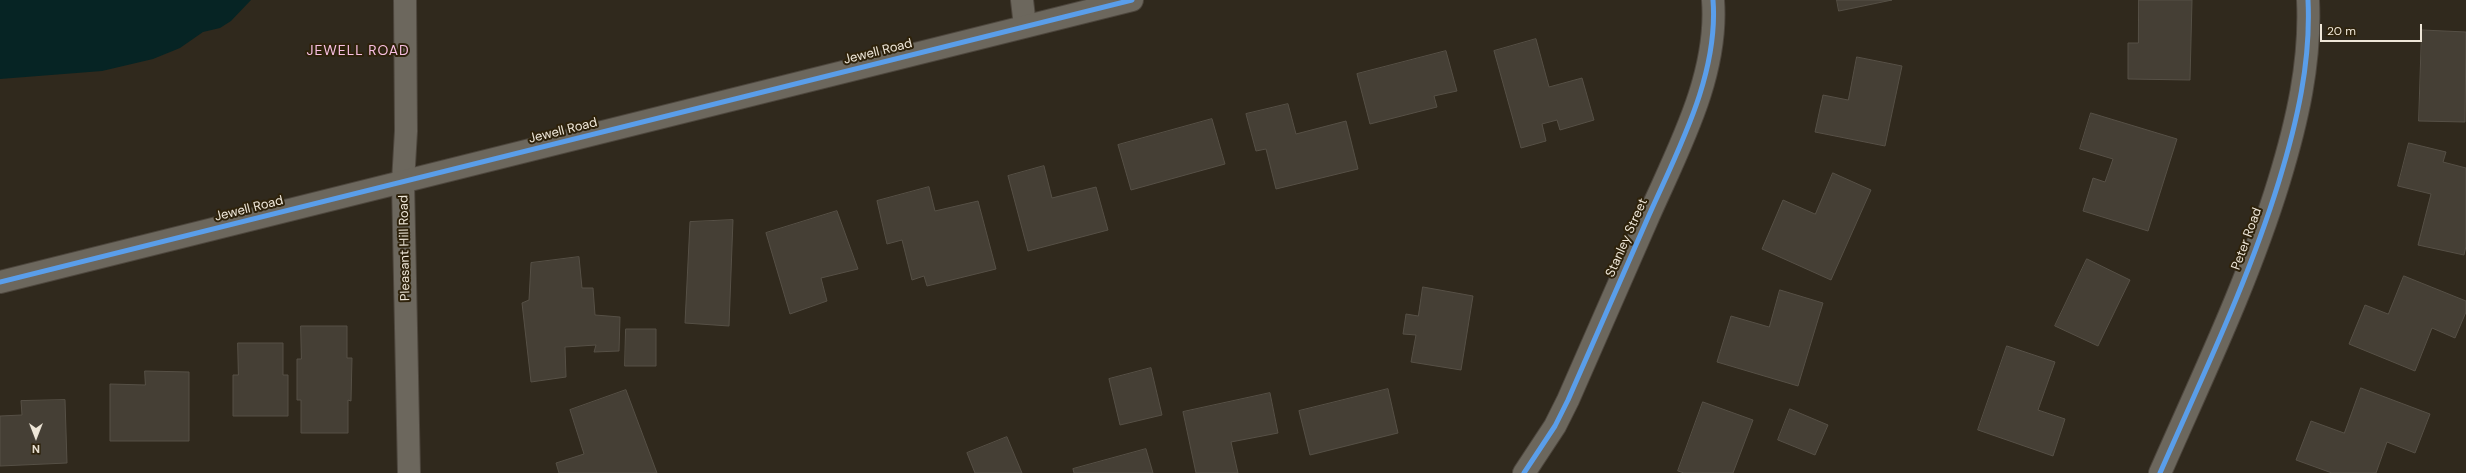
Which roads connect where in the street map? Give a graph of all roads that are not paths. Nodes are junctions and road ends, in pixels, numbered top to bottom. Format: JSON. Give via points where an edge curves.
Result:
{"nodes":[{"id":1,"x":406,"y":0,"type":"edge"},
{"id":2,"x":1022,"y":0,"type":"edge"},
{"id":3,"x":1132,"y":0,"type":"edge"},
{"id":4,"x":1713,"y":0,"type":"edge"},
{"id":5,"x":2308,"y":0,"type":"edge"},
{"id":6,"x":1025,"y":26,"type":"junction"},
{"id":7,"x":403,"y":182,"type":"junction"},
{"id":8,"x":0,"y":282,"type":"edge"},
{"id":9,"x":409,"y":473,"type":"edge"},
{"id":10,"x":1524,"y":473,"type":"edge"},
{"id":11,"x":2160,"y":473,"type":"edge"}],
"edges":[{"from":1,"to":7,"type":"street","name":"Pleasant Hill Road","via":[[406,130]]},
{"from":2,"to":6,"type":"street"},
{"from":3,"to":6,"type":"street","name":"Jewell Road"},
{"from":4,"to":10,"type":"street","name":"Stanley Street","via":[[1711,46],[1701,90],[1680,146],[1568,400],[1555,426]]},
{"from":5,"to":11,"type":"street","name":"Peter Road","via":[[2307,57],[2301,96],[2269,214],[2242,286]]},
{"from":6,"to":7,"type":"street","name":"Jewell Road"},
{"from":7,"to":8,"type":"street","name":"Jewell Road"},
{"from":7,"to":9,"type":"street","name":"Pleasant Hill Road"}]}
